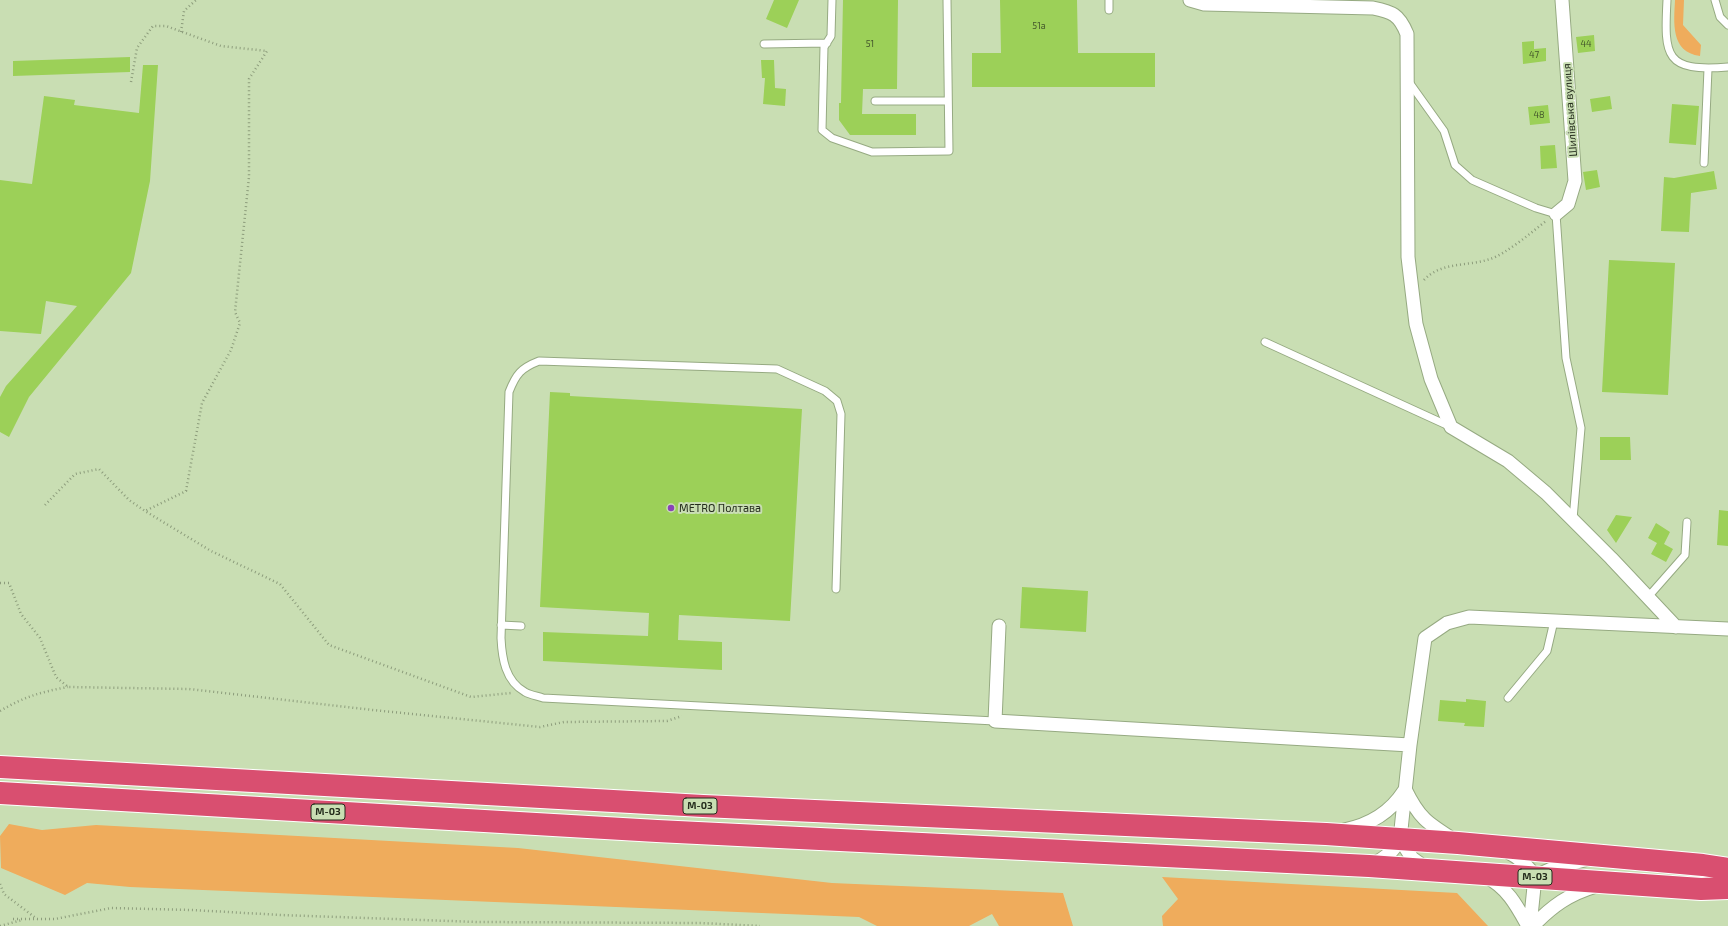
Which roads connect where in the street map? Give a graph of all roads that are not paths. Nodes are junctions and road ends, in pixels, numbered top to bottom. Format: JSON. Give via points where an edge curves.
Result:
{"nodes":[{"id":1,"x":832,"y":0,"type":"edge"},
{"id":2,"x":947,"y":0,"type":"edge"},
{"id":3,"x":1109,"y":0,"type":"edge"},
{"id":4,"x":1190,"y":0,"type":"edge"},
{"id":5,"x":1562,"y":0,"type":"edge"},
{"id":6,"x":1667,"y":0,"type":"edge"},
{"id":7,"x":1715,"y":0,"type":"edge"},
{"id":8,"x":1109,"y":10,"type":"dead end"},
{"id":9,"x":1728,"y":24,"type":"edge"},
{"id":10,"x":827,"y":43,"type":"junction"},
{"id":11,"x":764,"y":44,"type":"dead end"},
{"id":12,"x":1728,"y":67,"type":"edge"},
{"id":13,"x":1708,"y":69,"type":"junction"},
{"id":14,"x":1407,"y":79,"type":"junction"},
{"id":15,"x":948,"y":101,"type":"junction"},
{"id":16,"x":875,"y":102,"type":"dead end"},
{"id":17,"x":1704,"y":163,"type":"dead end"},
{"id":18,"x":1556,"y":214,"type":"junction"},
{"id":19,"x":1265,"y":342,"type":"dead end"},
{"id":20,"x":1451,"y":427,"type":"junction"},
{"id":21,"x":1573,"y":520,"type":"junction"},
{"id":22,"x":1687,"y":522,"type":"dead end"},
{"id":23,"x":836,"y":589,"type":"dead end"},
{"id":24,"x":1648,"y":597,"type":"junction"},
{"id":25,"x":1554,"y":621,"type":"junction"},
{"id":26,"x":501,"y":625,"type":"junction"},
{"id":27,"x":521,"y":626,"type":"dead end"},
{"id":28,"x":999,"y":626,"type":"dead end"},
{"id":29,"x":1676,"y":627,"type":"junction"},
{"id":30,"x":1728,"y":629,"type":"edge"},
{"id":31,"x":1508,"y":698,"type":"dead end"},
{"id":32,"x":995,"y":721,"type":"junction"},
{"id":33,"x":1410,"y":745,"type":"junction"},
{"id":34,"x":0,"y":767,"type":"edge"},
{"id":35,"x":1405,"y":789,"type":"junction"},
{"id":36,"x":0,"y":793,"type":"edge"},
{"id":37,"x":1326,"y":834,"type":"junction"},
{"id":38,"x":1400,"y":839,"type":"junction"},
{"id":39,"x":1458,"y":843,"type":"junction"},
{"id":40,"x":1496,"y":846,"type":"junction"},
{"id":41,"x":1599,"y":856,"type":"junction"},
{"id":42,"x":1369,"y":866,"type":"junction"},
{"id":43,"x":1728,"y":869,"type":"edge"},
{"id":44,"x":1428,"y":870,"type":"junction"},
{"id":45,"x":1479,"y":874,"type":"junction"},
{"id":46,"x":1535,"y":877,"type":"junction"},
{"id":47,"x":1606,"y":882,"type":"junction"},
{"id":48,"x":1728,"y":888,"type":"edge"},
{"id":49,"x":1530,"y":926,"type":"edge"}],
"edges":[{"from":1,"to":10,"type":"lane","via":[[831,36]]},
{"from":2,"to":15,"type":"lane"},
{"from":3,"to":8,"type":"lane"},
{"from":4,"to":14,"type":"street","via":[[1204,4],[1373,8],[1391,11],[1402,22],[1407,34]]},
{"from":5,"to":18,"type":"street","name":"Шилівська вулиця","via":[[1575,181],[1568,204]]},
{"from":6,"to":13,"type":"lane","via":[[1666,29],[1669,50],[1680,63],[1697,69]]},
{"from":7,"to":9,"type":"lane","via":[[1720,17]]},
{"from":10,"to":11,"type":"lane"},
{"from":10,"to":15,"type":"lane","via":[[824,47],[822,130],[832,138],[872,152],[949,151]]},
{"from":12,"to":13,"type":"lane"},
{"from":13,"to":17,"type":"lane"},
{"from":14,"to":18,"type":"lane","via":[[1444,131],[1455,165],[1472,180]]},
{"from":14,"to":20,"type":"street","via":[[1408,257],[1416,324],[1431,379]]},
{"from":15,"to":16,"type":"lane"},
{"from":18,"to":21,"type":"lane","via":[[1566,358],[1581,428]]},
{"from":19,"to":20,"type":"lane"},
{"from":20,"to":21,"type":"street","via":[[1508,461]]},
{"from":21,"to":24,"type":"street"},
{"from":22,"to":24,"type":"lane","via":[[1685,555]]},
{"from":23,"to":26,"type":"lane","via":[[841,414],[837,401],[825,390],[777,370],[539,361],[526,366],[515,376],[508,392]]},
{"from":24,"to":29,"type":"street"},
{"from":25,"to":29,"type":"street"},
{"from":25,"to":31,"type":"lane","via":[[1547,651]]},
{"from":25,"to":33,"type":"street","via":[[1469,617],[1447,623],[1425,638]]},
{"from":26,"to":27,"type":"lane"},
{"from":26,"to":32,"type":"lane","via":[[502,656],[513,683],[525,692],[543,698]]},
{"from":28,"to":32,"type":"street"},
{"from":29,"to":30,"type":"street"},
{"from":32,"to":33,"type":"street"},
{"from":33,"to":35,"type":"street"},
{"from":34,"to":37,"type":"highway","number":"М-03","via":[[695,806]]},
{"from":35,"to":37,"type":"street","via":[[1389,810],[1372,821]]},
{"from":35,"to":38,"type":"street"},
{"from":35,"to":39,"type":"street","via":[[1414,808],[1425,821]]},
{"from":36,"to":42,"type":"highway","number":"М-03","via":[[649,830]]},
{"from":37,"to":38,"type":"highway","number":"М-03"},
{"from":38,"to":39,"type":"highway","number":"М-03"},
{"from":38,"to":42,"type":"street","via":[[1390,853]]},
{"from":38,"to":44,"type":"street","via":[[1412,858]]},
{"from":39,"to":40,"type":"highway","number":"М-03"},
{"from":40,"to":41,"type":"highway","number":"М-03"},
{"from":40,"to":46,"type":"street","via":[[1521,860]]},
{"from":41,"to":43,"type":"highway","number":"М-03"},
{"from":41,"to":46,"type":"street","via":[[1554,868]]},
{"from":42,"to":44,"type":"highway","number":"М-03"},
{"from":44,"to":45,"type":"highway","number":"М-03"},
{"from":45,"to":46,"type":"highway","number":"М-03"},
{"from":45,"to":49,"type":"street","via":[[1506,891]]},
{"from":46,"to":47,"type":"highway","number":"М-03"},
{"from":46,"to":49,"type":"street"},
{"from":47,"to":48,"type":"highway","number":"М-03","via":[[1701,889]]},
{"from":47,"to":49,"type":"street","via":[[1566,898]]}]}
